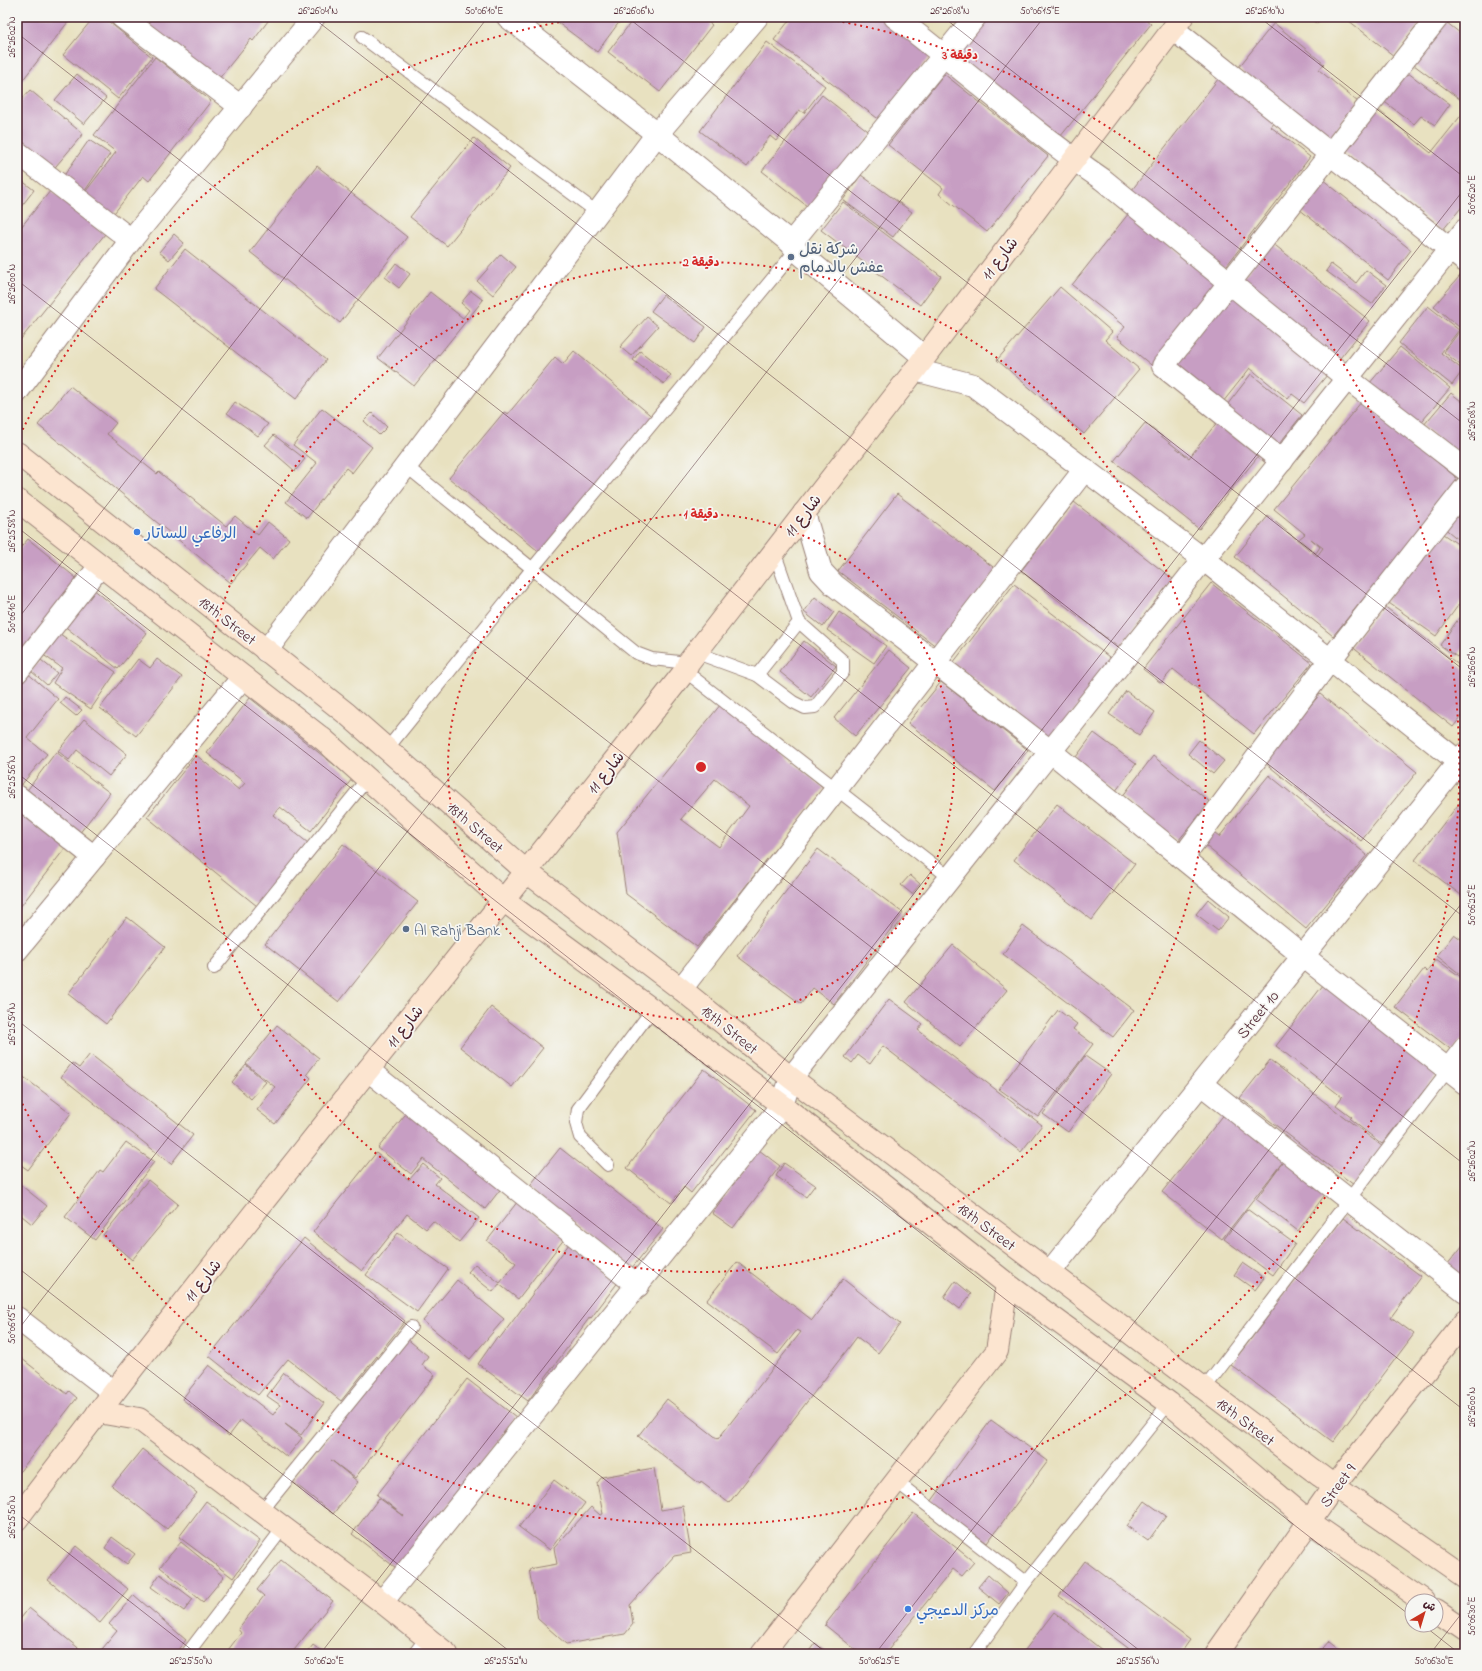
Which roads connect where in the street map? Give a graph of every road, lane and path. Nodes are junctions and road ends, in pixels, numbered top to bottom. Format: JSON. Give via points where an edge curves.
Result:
{"nodes":[{"id":1,"x":122,"y":17,"type":"edge"},
{"id":2,"x":314,"y":17,"type":"edge"},
{"id":3,"x":757,"y":17,"type":"edge"},
{"id":4,"x":895,"y":17,"type":"edge"},
{"id":5,"x":975,"y":17,"type":"edge"},
{"id":6,"x":1438,"y":17,"type":"edge"},
{"id":7,"x":518,"y":20,"type":"edge"},
{"id":8,"x":1175,"y":22,"type":"edge"},
{"id":9,"x":362,"y":37,"type":"dead end"},
{"id":10,"x":944,"y":54,"type":"junction"},
{"id":11,"x":241,"y":107,"type":"junction"},
{"id":12,"x":657,"y":134,"type":"junction"},
{"id":13,"x":17,"y":152,"type":"edge"},
{"id":14,"x":1329,"y":154,"type":"junction"},
{"id":15,"x":1073,"y":159,"type":"junction"},
{"id":16,"x":598,"y":213,"type":"junction"},
{"id":17,"x":1465,"y":230,"type":"edge"},
{"id":18,"x":131,"y":240,"type":"junction"},
{"id":19,"x":793,"y":246,"type":"junction"},
{"id":20,"x":1457,"y":255,"type":"edge"},
{"id":21,"x":1230,"y":283,"type":"junction"},
{"id":22,"x":920,"y":363,"type":"junction"},
{"id":23,"x":1348,"y":379,"type":"junction"},
{"id":24,"x":17,"y":392,"type":"edge"},
{"id":25,"x":17,"y":453,"type":"edge"},
{"id":26,"x":1282,"y":461,"type":"junction"},
{"id":27,"x":406,"y":466,"type":"junction"},
{"id":28,"x":1084,"y":469,"type":"junction"},
{"id":29,"x":1465,"y":469,"type":"edge"},
{"id":30,"x":1465,"y":488,"type":"edge"},
{"id":31,"x":17,"y":500,"type":"edge"},
{"id":32,"x":804,"y":513,"type":"junction"},
{"id":33,"x":774,"y":551,"type":"junction"},
{"id":34,"x":1203,"y":559,"type":"junction"},
{"id":35,"x":100,"y":566,"type":"junction"},
{"id":36,"x":532,"y":569,"type":"junction"},
{"id":37,"x":799,"y":622,"type":"junction"},
{"id":38,"x":266,"y":651,"type":"junction"},
{"id":39,"x":1330,"y":660,"type":"junction"},
{"id":40,"x":690,"y":662,"type":"junction"},
{"id":41,"x":934,"y":662,"type":"junction"},
{"id":42,"x":17,"y":672,"type":"edge"},
{"id":43,"x":757,"y":675,"type":"junction"},
{"id":44,"x":244,"y":677,"type":"junction"},
{"id":45,"x":387,"y":749,"type":"junction"},
{"id":46,"x":1050,"y":751,"type":"junction"},
{"id":47,"x":1463,"y":761,"type":"edge"},
{"id":48,"x":368,"y":778,"type":"junction"},
{"id":49,"x":836,"y":791,"type":"junction"},
{"id":50,"x":17,"y":796,"type":"edge"},
{"id":51,"x":94,"y":857,"type":"junction"},
{"id":52,"x":1182,"y":858,"type":"junction"},
{"id":53,"x":527,"y":872,"type":"junction"},
{"id":54,"x":949,"y":877,"type":"junction"},
{"id":55,"x":503,"y":900,"type":"junction"},
{"id":56,"x":17,"y":950,"type":"edge"},
{"id":57,"x":1303,"y":956,"type":"junction"},
{"id":58,"x":214,"y":968,"type":"dead end"},
{"id":59,"x":681,"y":989,"type":"junction"},
{"id":60,"x":652,"y":1010,"type":"junction"},
{"id":61,"x":1465,"y":1048,"type":"edge"},
{"id":62,"x":368,"y":1070,"type":"junction"},
{"id":63,"x":1448,"y":1070,"type":"junction"},
{"id":64,"x":791,"y":1078,"type":"junction"},
{"id":65,"x":1465,"y":1083,"type":"edge"},
{"id":66,"x":1201,"y":1084,"type":"junction"},
{"id":67,"x":782,"y":1105,"type":"junction"},
{"id":68,"x":608,"y":1165,"type":"dead end"},
{"id":69,"x":1349,"y":1200,"type":"junction"},
{"id":70,"x":1049,"y":1273,"type":"junction"},
{"id":71,"x":1007,"y":1284,"type":"junction"},
{"id":72,"x":638,"y":1286,"type":"junction"},
{"id":73,"x":1465,"y":1291,"type":"edge"},
{"id":74,"x":17,"y":1318,"type":"edge"},
{"id":75,"x":1465,"y":1321,"type":"edge"},
{"id":76,"x":411,"y":1327,"type":"dead end"},
{"id":77,"x":1204,"y":1389,"type":"junction"},
{"id":78,"x":112,"y":1392,"type":"junction"},
{"id":79,"x":1169,"y":1403,"type":"junction"},
{"id":80,"x":98,"y":1412,"type":"junction"},
{"id":81,"x":897,"y":1482,"type":"junction"},
{"id":82,"x":1334,"y":1486,"type":"junction"},
{"id":83,"x":262,"y":1512,"type":"junction"},
{"id":84,"x":17,"y":1519,"type":"edge"},
{"id":85,"x":1310,"y":1522,"type":"junction"},
{"id":86,"x":283,"y":1528,"type":"junction"},
{"id":87,"x":1465,"y":1577,"type":"edge"},
{"id":88,"x":1026,"y":1582,"type":"junction"},
{"id":89,"x":1412,"y":1593,"type":"edge"},
{"id":90,"x":382,"y":1602,"type":"junction"},
{"id":91,"x":1444,"y":1616,"type":"edge"},
{"id":92,"x":1465,"y":1630,"type":"edge"},
{"id":93,"x":427,"y":1637,"type":"junction"},
{"id":94,"x":187,"y":1654,"type":"edge"},
{"id":95,"x":414,"y":1654,"type":"edge"},
{"id":96,"x":447,"y":1654,"type":"edge"},
{"id":97,"x":762,"y":1654,"type":"edge"},
{"id":98,"x":974,"y":1654,"type":"edge"},
{"id":99,"x":1216,"y":1654,"type":"edge"}],
"edges":[{"from":1,"to":11,"type":"street"},
{"from":2,"to":11,"type":"street"},
{"from":3,"to":12,"type":"street"},
{"from":4,"to":10,"type":"street"},
{"from":5,"to":10,"type":"street"},
{"from":6,"to":14,"type":"street"},
{"from":7,"to":12,"type":"street"},
{"from":8,"to":14,"type":"street"},
{"from":8,"to":15,"type":"street","name":"شارع 11"},
{"from":9,"to":16,"type":"lane"},
{"from":10,"to":15,"type":"street"},
{"from":10,"to":19,"type":"street"},
{"from":11,"to":18,"type":"street"},
{"from":12,"to":16,"type":"street"},
{"from":12,"to":19,"type":"street"},
{"from":13,"to":18,"type":"street"},
{"from":14,"to":20,"type":"street"},
{"from":14,"to":21,"type":"street"},
{"from":15,"to":21,"type":"street","via":[[1102,179]]},
{"from":15,"to":22,"type":"street","name":"شارع 11"},
{"from":16,"to":27,"type":"street"},
{"from":17,"to":20,"type":"street"},
{"from":18,"to":24,"type":"street"},
{"from":19,"to":22,"type":"street"},
{"from":19,"to":36,"type":"lane"},
{"from":20,"to":23,"type":"street"},
{"from":21,"to":23,"type":"street"},
{"from":21,"to":26,"type":"street","via":[[1163,366]]},
{"from":22,"to":28,"type":"street","via":[[973,385]]},
{"from":22,"to":32,"type":"street","name":"شارع 11"},
{"from":23,"to":26,"type":"street"},
{"from":23,"to":29,"type":"street"},
{"from":25,"to":38,"type":"street","name":"18th Street"},
{"from":26,"to":34,"type":"street"},
{"from":27,"to":36,"type":"lane"},
{"from":27,"to":38,"type":"street"},
{"from":28,"to":34,"type":"street"},
{"from":28,"to":41,"type":"street"},
{"from":30,"to":39,"type":"street"},
{"from":31,"to":35,"type":"street"},
{"from":32,"to":33,"type":"street","name":"شارع 11"},
{"from":32,"to":41,"type":"street","via":[[821,571],[834,585]]},
{"from":33,"to":37,"type":"lane"},
{"from":33,"to":40,"type":"street","name":"شارع 11"},
{"from":34,"to":39,"type":"street"},
{"from":34,"to":46,"type":"street"},
{"from":35,"to":42,"type":"street"},
{"from":35,"to":44,"type":"street"},
{"from":36,"to":40,"type":"lane","via":[[636,653],[652,658]]},
{"from":36,"to":45,"type":"lane"},
{"from":37,"to":43,"type":"lane"},
{"from":37,"to":43,"type":"lane","via":[[843,662],[843,672],[836,681],[815,707],[805,708]]},
{"from":38,"to":45,"type":"street","name":"18th Street","via":[[348,714]]},
{"from":39,"to":47,"type":"street"},
{"from":39,"to":52,"type":"street"},
{"from":40,"to":43,"type":"lane"},
{"from":40,"to":49,"type":"lane"},
{"from":40,"to":53,"type":"street","name":"شارع 11"},
{"from":41,"to":46,"type":"street"},
{"from":41,"to":49,"type":"street"},
{"from":44,"to":48,"type":"street"},
{"from":44,"to":51,"type":"street"},
{"from":45,"to":53,"type":"street","name":"18th Street"},
{"from":46,"to":52,"type":"street"},
{"from":46,"to":54,"type":"street"},
{"from":47,"to":57,"type":"street","name":"Street 10"},
{"from":48,"to":55,"type":"street"},
{"from":48,"to":58,"type":"lane"},
{"from":49,"to":54,"type":"lane"},
{"from":49,"to":59,"type":"street"},
{"from":50,"to":51,"type":"street"},
{"from":51,"to":56,"type":"street"},
{"from":52,"to":57,"type":"street"},
{"from":53,"to":55,"type":"street","name":"شارع 11"},
{"from":53,"to":59,"type":"street","name":"18th Street"},
{"from":54,"to":64,"type":"street"},
{"from":55,"to":60,"type":"street"},
{"from":55,"to":62,"type":"street","name":"شارع 11"},
{"from":57,"to":63,"type":"street"},
{"from":57,"to":66,"type":"street","name":"Street 10"},
{"from":59,"to":64,"type":"street","name":"18th Street"},
{"from":60,"to":67,"type":"street"},
{"from":60,"to":68,"type":"lane","via":[[578,1109],[576,1123],[580,1137]]},
{"from":61,"to":63,"type":"street"},
{"from":62,"to":72,"type":"street"},
{"from":62,"to":78,"type":"street","name":"شارع 11"},
{"from":63,"to":65,"type":"street"},
{"from":63,"to":69,"type":"lane"},
{"from":64,"to":67,"type":"street"},
{"from":64,"to":70,"type":"street","name":"18th Street"},
{"from":66,"to":69,"type":"street"},
{"from":66,"to":70,"type":"street","name":"Street 10"},
{"from":67,"to":71,"type":"street"},
{"from":67,"to":72,"type":"street"},
{"from":69,"to":73,"type":"street"},
{"from":69,"to":77,"type":"lane"},
{"from":70,"to":77,"type":"street","name":"18th Street"},
{"from":71,"to":79,"type":"street"},
{"from":71,"to":81,"type":"street","via":[[997,1351]]},
{"from":72,"to":90,"type":"street"},
{"from":74,"to":78,"type":"street"},
{"from":75,"to":82,"type":"street","name":"Street 9"},
{"from":76,"to":83,"type":"lane"},
{"from":77,"to":82,"type":"street","name":"18th Street"},
{"from":78,"to":80,"type":"street","name":"شارع 11"},
{"from":79,"to":85,"type":"street"},
{"from":79,"to":88,"type":"lane"},
{"from":80,"to":83,"type":"street","via":[[140,1419]]},
{"from":80,"to":84,"type":"street","name":"شارع 11"},
{"from":81,"to":88,"type":"lane"},
{"from":81,"to":97,"type":"street"},
{"from":82,"to":85,"type":"street","name":"Street 9"},
{"from":82,"to":87,"type":"street","name":"18th Street"},
{"from":83,"to":86,"type":"street"},
{"from":85,"to":89,"type":"street"},
{"from":85,"to":99,"type":"street","name":"Street 9"},
{"from":86,"to":90,"type":"street"},
{"from":86,"to":94,"type":"lane"},
{"from":88,"to":98,"type":"lane"},
{"from":90,"to":93,"type":"street"},
{"from":91,"to":92,"type":"street"},
{"from":93,"to":95,"type":"lane"},
{"from":93,"to":96,"type":"street"}]}
